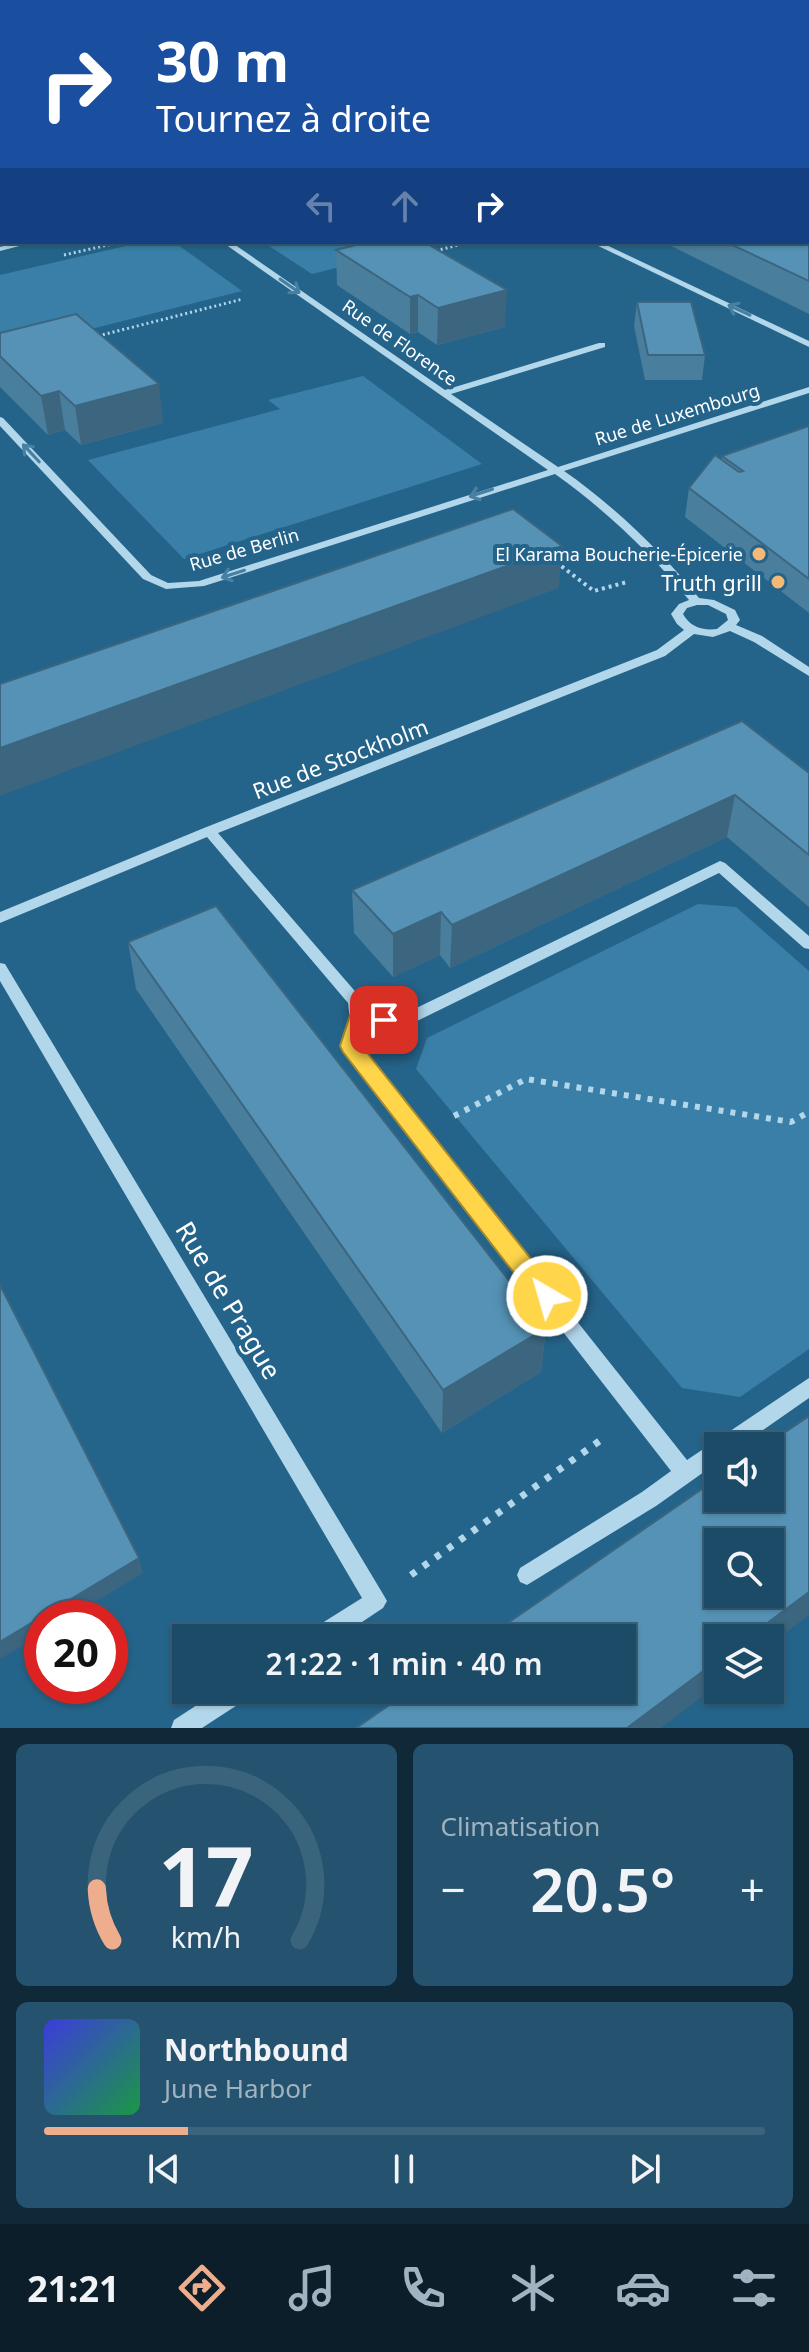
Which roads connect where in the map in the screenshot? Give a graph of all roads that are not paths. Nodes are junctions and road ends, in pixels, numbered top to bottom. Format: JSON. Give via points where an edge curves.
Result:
{"nodes":[{"id":1,"x":22,"y":244,"type":"edge"},
{"id":2,"x":229,"y":244,"type":"edge"},
{"id":3,"x":598,"y":244,"type":"edge"},
{"id":4,"x":0,"y":249,"type":"edge"},
{"id":5,"x":809,"y":344,"type":"edge"},
{"id":6,"x":602,"y":345,"type":"dead end"},
{"id":7,"x":809,"y":390,"type":"edge"},
{"id":8,"x":444,"y":393,"type":"junction"},
{"id":9,"x":0,"y":420,"type":"edge"},
{"id":10,"x":555,"y":469,"type":"junction"},
{"id":11,"x":696,"y":601,"type":"junction"},
{"id":12,"x":730,"y":627,"type":"junction"},
{"id":13,"x":692,"y":630,"type":"junction"},
{"id":14,"x":809,"y":672,"type":"edge"},
{"id":15,"x":209,"y":831,"type":"junction"},
{"id":16,"x":0,"y":918,"type":"edge"},
{"id":17,"x":809,"y":944,"type":"edge"},
{"id":18,"x":0,"y":968,"type":"edge"},
{"id":19,"x":358,"y":1021,"type":"junction"},
{"id":20,"x":809,"y":1387,"type":"edge"},
{"id":21,"x":744,"y":1432,"type":"edge"},
{"id":22,"x":704,"y":1460,"type":"edge"},
{"id":23,"x":685,"y":1473,"type":"junction"},
{"id":24,"x":527,"y":1575,"type":"dead end"},
{"id":25,"x":341,"y":1624,"type":"edge"},
{"id":26,"x":219,"y":1704,"type":"edge"},
{"id":27,"x":182,"y":1728,"type":"edge"}],
"edges":[{"from":1,"to":4,"type":"street"},
{"from":2,"to":8,"type":"street","name":"Rue de Florence","one_way":true},
{"from":5,"to":3,"type":"street","one_way":true},
{"from":6,"to":8,"type":"street"},
{"from":7,"to":10,"type":"street","name":"Rue de Luxembourg"},
{"from":8,"to":10,"type":"street","name":"Rue de Florence"},
{"from":10,"to":9,"type":"street","name":"Rue de Berlin","one_way":true,"via":[[200,584],[166,586],[147,577]]},
{"from":10,"to":11,"type":"street","name":"Rue de Florence","via":[[670,569]]},
{"from":11,"to":12,"type":"street","via":[[731,612]]},
{"from":11,"to":13,"type":"street","via":[[677,614]]},
{"from":12,"to":13,"type":"street","via":[[720,632]]},
{"from":12,"to":14,"type":"street"},
{"from":13,"to":15,"type":"street","name":"Rue de Stockholm","via":[[661,653]]},
{"from":15,"to":16,"type":"street","name":"Rue de Stockholm"},
{"from":15,"to":19,"type":"street","via":[[355,1001]]},
{"from":17,"to":19,"type":"street","via":[[720,866],[410,1018]]},
{"from":18,"to":25,"type":"street","name":"Rue de Prague","via":[[376,1601]]},
{"from":19,"to":23,"type":"street","via":[[350,1046]]},
{"from":20,"to":21,"type":"street"},
{"from":22,"to":23,"type":"street"},
{"from":23,"to":24,"type":"street"},
{"from":26,"to":27,"type":"street"}]}
